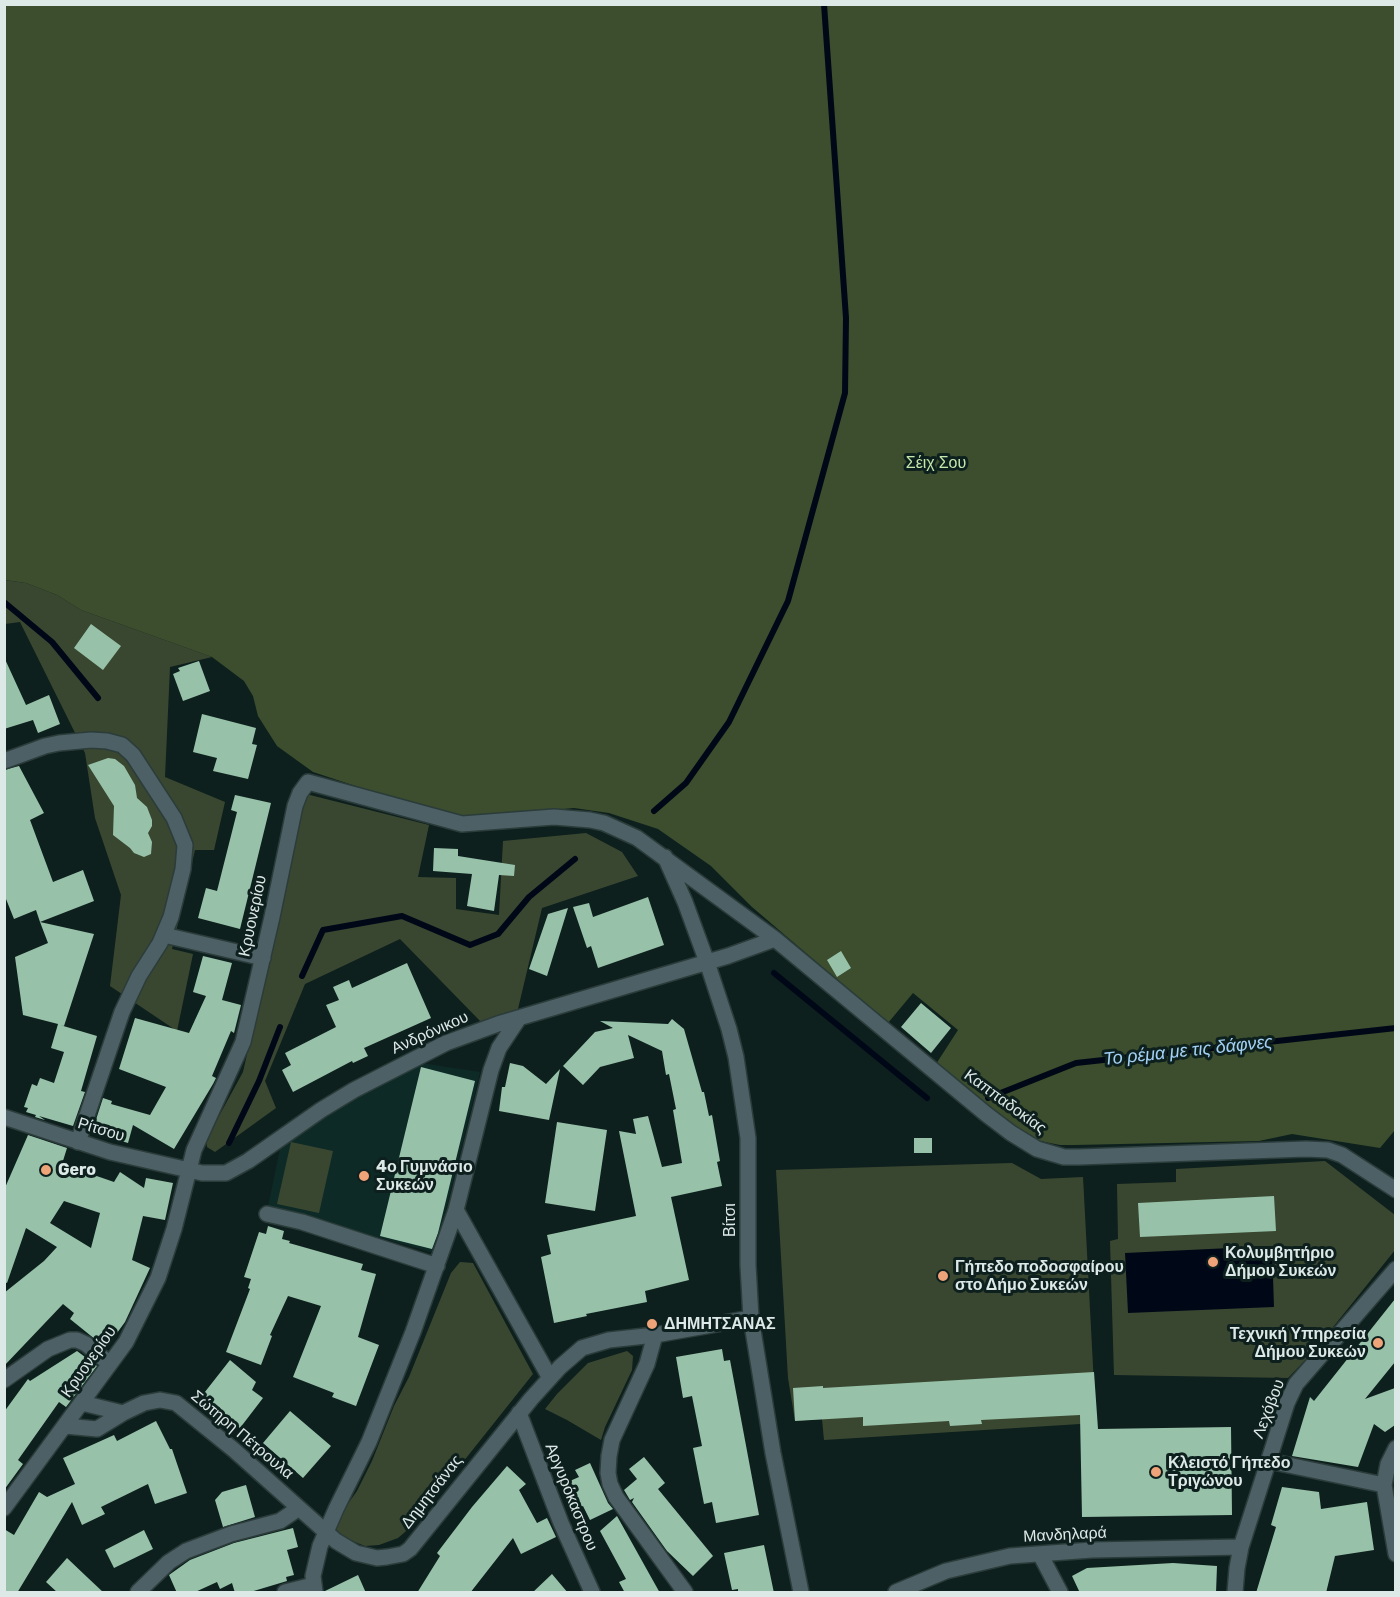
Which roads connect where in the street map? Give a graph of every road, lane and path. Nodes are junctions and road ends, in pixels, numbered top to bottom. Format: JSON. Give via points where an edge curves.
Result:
{"nodes":[{"id":1,"x":4,"y":761,"type":"edge"},
{"id":2,"x":664,"y":857,"type":"junction"},
{"id":3,"x":164,"y":935,"type":"junction"},
{"id":4,"x":775,"y":939,"type":"junction"},
{"id":5,"x":263,"y":958,"type":"junction"},
{"id":6,"x":707,"y":962,"type":"junction"},
{"id":7,"x":519,"y":1018,"type":"junction"},
{"id":8,"x":4,"y":1118,"type":"edge"},
{"id":9,"x":78,"y":1142,"type":"junction"},
{"id":10,"x":189,"y":1170,"type":"junction"},
{"id":11,"x":1395,"y":1190,"type":"edge"},
{"id":12,"x":456,"y":1210,"type":"junction"},
{"id":13,"x":267,"y":1214,"type":"dead end"},
{"id":14,"x":437,"y":1266,"type":"junction"},
{"id":15,"x":1395,"y":1269,"type":"edge"},
{"id":16,"x":751,"y":1318,"type":"junction"},
{"id":17,"x":655,"y":1335,"type":"junction"},
{"id":18,"x":110,"y":1364,"type":"junction"},
{"id":19,"x":550,"y":1378,"type":"junction"},
{"id":20,"x":4,"y":1380,"type":"edge"},
{"id":21,"x":82,"y":1403,"type":"junction"},
{"id":22,"x":123,"y":1413,"type":"junction"},
{"id":23,"x":519,"y":1413,"type":"junction"},
{"id":24,"x":65,"y":1426,"type":"junction"},
{"id":25,"x":1395,"y":1448,"type":"edge"},
{"id":26,"x":1269,"y":1461,"type":"junction"},
{"id":27,"x":1384,"y":1485,"type":"junction"},
{"id":28,"x":4,"y":1508,"type":"edge"},
{"id":29,"x":299,"y":1508,"type":"junction"},
{"id":30,"x":325,"y":1533,"type":"junction"},
{"id":31,"x":1241,"y":1547,"type":"junction"},
{"id":32,"x":1040,"y":1554,"type":"junction"},
{"id":33,"x":1395,"y":1554,"type":"edge"},
{"id":34,"x":314,"y":1588,"type":"edge"},
{"id":35,"x":138,"y":1593,"type":"edge"},
{"id":36,"x":285,"y":1593,"type":"edge"},
{"id":37,"x":592,"y":1593,"type":"edge"},
{"id":38,"x":685,"y":1593,"type":"edge"},
{"id":39,"x":801,"y":1593,"type":"edge"},
{"id":40,"x":897,"y":1593,"type":"edge"},
{"id":41,"x":1060,"y":1593,"type":"edge"},
{"id":42,"x":1235,"y":1593,"type":"edge"}],
"edges":[{"from":1,"to":3,"type":"street","via":[[45,746],[76,741],[116,743],[128,749],[174,818],[185,844],[181,879]]},
{"from":2,"to":4,"type":"street","name":"Κρυονερίου"},
{"from":2,"to":5,"type":"street","name":"Κρυονερίου","via":[[625,831],[590,820],[533,817],[462,824],[308,782],[295,806]]},
{"from":2,"to":6,"type":"street","name":"Βίτσι"},
{"from":3,"to":5,"type":"street"},
{"from":3,"to":9,"type":"street","via":[[122,1012]]},
{"from":4,"to":6,"type":"street"},
{"from":4,"to":11,"type":"street","name":"Καππαδοκίας","via":[[986,1114],[1037,1149],[1064,1157],[1321,1150],[1342,1155]]},
{"from":5,"to":10,"type":"street","name":"Κρυονερίου","via":[[243,1042],[194,1150]]},
{"from":6,"to":7,"type":"street","name":"Ανδρόνικου"},
{"from":6,"to":16,"type":"street","name":"Βίτσι","via":[[729,1029],[745,1111]]},
{"from":7,"to":10,"type":"street","name":"Ανδρόνικου","via":[[446,1043],[370,1080],[235,1170],[217,1174]]},
{"from":7,"to":12,"type":"street","via":[[491,1070]]},
{"from":8,"to":9,"type":"street","name":"Ρίτσου"},
{"from":9,"to":10,"type":"street","name":"Ρίτσου"},
{"from":10,"to":18,"type":"street","name":"Κρυονερίου","via":[[158,1278],[136,1324]]},
{"from":12,"to":14,"type":"street"},
{"from":12,"to":19,"type":"street"},
{"from":13,"to":14,"type":"street"},
{"from":14,"to":30,"type":"street","via":[[377,1424]]},
{"from":15,"to":26,"type":"street","name":"Λεχόβου","via":[[1296,1384]]},
{"from":16,"to":17,"type":"street","name":"Δημητσάνας"},
{"from":16,"to":39,"type":"street","name":"Βίτσι"},
{"from":17,"to":19,"type":"street","name":"Δημητσάνας","via":[[589,1345]]},
{"from":17,"to":38,"type":"street","via":[[612,1440],[608,1473],[616,1497]]},
{"from":18,"to":20,"type":"street","via":[[82,1342],[66,1340],[40,1353]]},
{"from":18,"to":21,"type":"street","name":"Κρυονερίου"},
{"from":19,"to":23,"type":"street","name":"Δημητσάνας"},
{"from":21,"to":22,"type":"street"},
{"from":21,"to":24,"type":"street","name":"Κρυονερίου"},
{"from":22,"to":24,"type":"street","name":"Σώτηρη Πέτρουλα","via":[[97,1430]]},
{"from":22,"to":29,"type":"street","name":"Σώτηρη Πέτρουλα","via":[[152,1401],[178,1404]]},
{"from":23,"to":30,"type":"street","name":"Δημητσάνας","via":[[405,1552],[387,1557],[365,1556]]},
{"from":23,"to":37,"type":"street","name":"Αργυρόκαστρου"},
{"from":24,"to":28,"type":"street","name":"Κρυονερίου"},
{"from":25,"to":27,"type":"street"},
{"from":26,"to":27,"type":"street"},
{"from":26,"to":31,"type":"street","name":"Λεχόβου"},
{"from":27,"to":33,"type":"street"},
{"from":29,"to":30,"type":"street","name":"Σώτηρη Πέτρουλα"},
{"from":29,"to":35,"type":"street","via":[[280,1521],[186,1551]]},
{"from":30,"to":34,"type":"street","via":[[316,1561]]},
{"from":31,"to":32,"type":"street","name":"Μανδηλαρά"},
{"from":31,"to":42,"type":"street","name":"Λεχόβου"},
{"from":32,"to":40,"type":"street","name":"Μανδηλαρά","via":[[970,1564]]},
{"from":32,"to":41,"type":"street"},
{"from":34,"to":36,"type":"street"}]}
